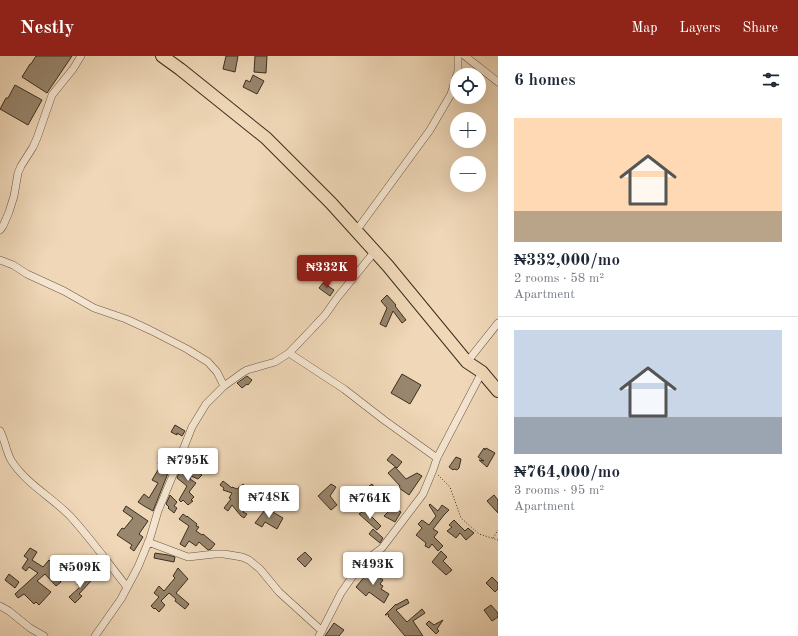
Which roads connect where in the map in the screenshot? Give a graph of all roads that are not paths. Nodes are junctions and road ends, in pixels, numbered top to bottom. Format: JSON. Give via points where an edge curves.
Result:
{"nodes":[{"id":1,"x":82,"y":56,"type":"edge"},
{"id":2,"x":162,"y":56,"type":"edge"},
{"id":3,"x":458,"y":56,"type":"edge"},
{"id":4,"x":465,"y":56,"type":"edge"},
{"id":5,"x":498,"y":82,"type":"edge"},
{"id":6,"x":0,"y":230,"type":"edge"},
{"id":7,"x":356,"y":231,"type":"junction"},
{"id":8,"x":375,"y":252,"type":"junction"},
{"id":9,"x":0,"y":260,"type":"edge"},
{"id":10,"x":498,"y":323,"type":"edge"},
{"id":11,"x":289,"y":352,"type":"junction"},
{"id":12,"x":467,"y":362,"type":"junction"},
{"id":13,"x":482,"y":372,"type":"junction"},
{"id":14,"x":224,"y":386,"type":"junction"},
{"id":15,"x":498,"y":391,"type":"edge"},
{"id":16,"x":0,"y":431,"type":"edge"},
{"id":17,"x":437,"y":458,"type":"junction"},
{"id":18,"x":148,"y":542,"type":"junction"},
{"id":19,"x":127,"y":587,"type":"junction"},
{"id":20,"x":0,"y":606,"type":"edge"},
{"id":21,"x":320,"y":634,"type":"edge"},
{"id":22,"x":44,"y":636,"type":"edge"},
{"id":23,"x":95,"y":636,"type":"edge"}],
"edges":[{"from":1,"to":6,"type":"street","via":[[52,95],[35,143],[18,173],[9,212]]},
{"from":2,"to":7,"type":"main road","via":[[266,138]]},
{"from":3,"to":7,"type":"street","via":[[458,71],[451,94],[430,130]]},
{"from":4,"to":5,"type":"street"},
{"from":7,"to":8,"type":"main road"},
{"from":8,"to":11,"type":"street","via":[[325,315]]},
{"from":8,"to":12,"type":"main road"},
{"from":9,"to":14,"type":"street","via":[[94,308],[163,336],[208,362]]},
{"from":10,"to":12,"type":"street"},
{"from":11,"to":14,"type":"street","via":[[275,362],[247,370]]},
{"from":11,"to":17,"type":"street"},
{"from":12,"to":13,"type":"main road"},
{"from":13,"to":15,"type":"main road"},
{"from":13,"to":17,"type":"street"},
{"from":14,"to":18,"type":"street","via":[[206,404],[192,427]]},
{"from":16,"to":19,"type":"street","via":[[10,459],[33,485],[71,517]]},
{"from":17,"to":21,"type":"street","via":[[423,494],[382,548],[357,570]]},
{"from":18,"to":19,"type":"street"},
{"from":18,"to":21,"type":"street","via":[[186,557],[224,554],[249,560]]},
{"from":19,"to":23,"type":"street"},
{"from":20,"to":22,"type":"street"}]}
